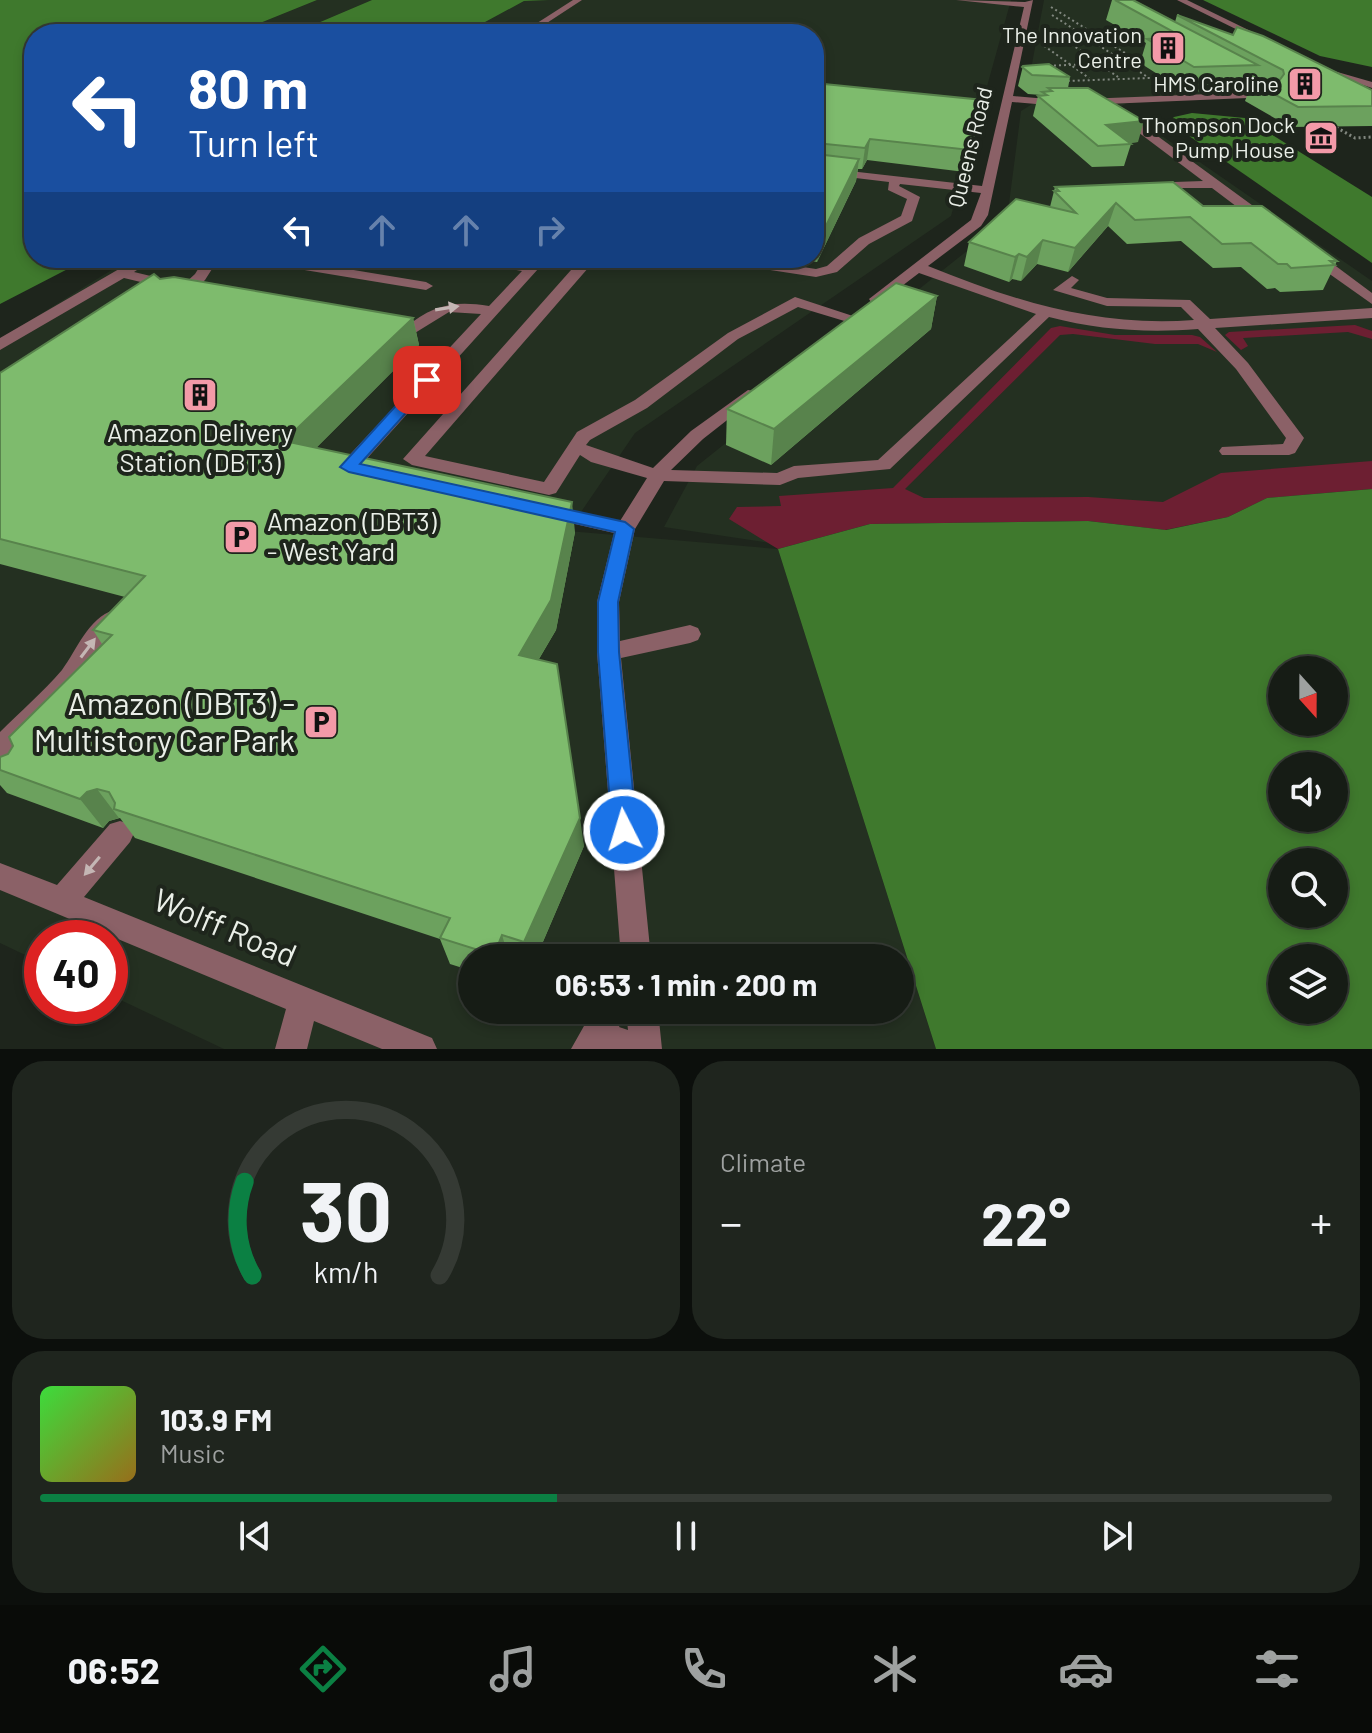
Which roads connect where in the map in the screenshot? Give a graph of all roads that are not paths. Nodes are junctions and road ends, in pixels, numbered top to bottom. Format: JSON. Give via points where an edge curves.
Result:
{"nodes":[{"id":1,"x":578,"y":0,"type":"edge"},
{"id":2,"x":960,"y":0,"type":"edge"},
{"id":3,"x":1088,"y":0,"type":"edge"},
{"id":4,"x":1100,"y":0,"type":"edge"},
{"id":5,"x":1181,"y":0,"type":"edge"},
{"id":6,"x":1029,"y":3,"type":"edge"},
{"id":7,"x":540,"y":24,"type":"edge"},
{"id":8,"x":1275,"y":44,"type":"edge"},
{"id":9,"x":1218,"y":64,"type":"edge"},
{"id":10,"x":1317,"y":65,"type":"edge"},
{"id":11,"x":1372,"y":85,"type":"edge"},
{"id":12,"x":1008,"y":99,"type":"junction"},
{"id":13,"x":1103,"y":100,"type":"junction"},
{"id":14,"x":824,"y":171,"type":"edge"},
{"id":15,"x":897,"y":180,"type":"junction"},
{"id":16,"x":1214,"y":184,"type":"junction"},
{"id":17,"x":1178,"y":185,"type":"edge"},
{"id":18,"x":986,"y":190,"type":"junction"},
{"id":19,"x":1275,"y":228,"type":"edge"},
{"id":20,"x":1299,"y":246,"type":"edge"},
{"id":21,"x":917,"y":267,"type":"junction"},
{"id":22,"x":131,"y":268,"type":"edge"},
{"id":23,"x":206,"y":268,"type":"edge"},
{"id":24,"x":317,"y":268,"type":"edge"},
{"id":25,"x":531,"y":268,"type":"edge"},
{"id":26,"x":580,"y":268,"type":"edge"},
{"id":27,"x":783,"y":268,"type":"edge"},
{"id":28,"x":122,"y":273,"type":"junction"},
{"id":29,"x":1072,"y":280,"type":"dead end"},
{"id":30,"x":426,"y":286,"type":"dead end"},
{"id":31,"x":176,"y":299,"type":"edge"},
{"id":32,"x":1372,"y":300,"type":"edge"},
{"id":33,"x":141,"y":304,"type":"edge"},
{"id":34,"x":491,"y":311,"type":"junction"},
{"id":35,"x":1047,"y":311,"type":"junction"},
{"id":36,"x":1372,"y":313,"type":"edge"},
{"id":37,"x":1204,"y":324,"type":"junction"},
{"id":38,"x":410,"y":331,"type":"edge"},
{"id":39,"x":0,"y":345,"type":"edge"},
{"id":40,"x":757,"y":388,"type":"edge"},
{"id":41,"x":580,"y":451,"type":"junction"},
{"id":42,"x":1228,"y":451,"type":"dead end"},
{"id":43,"x":661,"y":470,"type":"junction"},
{"id":44,"x":376,"y":473,"type":"edge"},
{"id":45,"x":536,"y":509,"type":"edge"},
{"id":46,"x":625,"y":529,"type":"junction"},
{"id":47,"x":114,"y":618,"type":"edge"},
{"id":48,"x":690,"y":634,"type":"dead end"},
{"id":49,"x":609,"y":652,"type":"junction"},
{"id":50,"x":3,"y":762,"type":"edge"},
{"id":51,"x":120,"y":833,"type":"edge"},
{"id":52,"x":0,"y":876,"type":"edge"},
{"id":53,"x":63,"y":900,"type":"junction"},
{"id":54,"x":633,"y":944,"type":"edge"},
{"id":55,"x":304,"y":1001,"type":"junction"},
{"id":56,"x":603,"y":1024,"type":"edge"},
{"id":57,"x":643,"y":1024,"type":"edge"},
{"id":58,"x":291,"y":1049,"type":"edge"},
{"id":59,"x":421,"y":1049,"type":"edge"},
{"id":60,"x":589,"y":1049,"type":"edge"},
{"id":61,"x":633,"y":1049,"type":"edge"},
{"id":62,"x":646,"y":1049,"type":"edge"}],
"edges":[{"from":1,"to":7,"type":"street"},
{"from":2,"to":6,"type":"street"},
{"from":3,"to":4,"type":"street"},
{"from":5,"to":8,"type":"street"},
{"from":6,"to":12,"type":"street","name":"Queens Road"},
{"from":9,"to":13,"type":"street","via":[[1271,94]]},
{"from":10,"to":11,"type":"street"},
{"from":12,"to":13,"type":"street"},
{"from":12,"to":18,"type":"street","name":"Queens Road"},
{"from":13,"to":16,"type":"street"},
{"from":14,"to":15,"type":"street"},
{"from":15,"to":18,"type":"street"},
{"from":15,"to":27,"type":"street","via":[[892,187],[914,197],[907,218],[864,241],[832,269],[816,273]]},
{"from":16,"to":17,"type":"street"},
{"from":16,"to":19,"type":"street"},
{"from":18,"to":21,"type":"street","name":"Queens Road","via":[[976,223]]},
{"from":20,"to":32,"type":"street"},
{"from":21,"to":35,"type":"street"},
{"from":21,"to":41,"type":"street","name":"Queens Road","via":[[842,324],[791,304],[733,336],[641,404],[583,436]]},
{"from":22,"to":28,"type":"street"},
{"from":23,"to":31,"type":"street"},
{"from":24,"to":30,"type":"street"},
{"from":25,"to":34,"type":"street"},
{"from":26,"to":41,"type":"street","via":[[412,459],[549,489]]},
{"from":28,"to":33,"type":"street","via":[[154,281],[160,291]]},
{"from":28,"to":39,"type":"street"},
{"from":29,"to":37,"type":"street","via":[[1060,290],[1107,302],[1185,303]]},
{"from":38,"to":34,"type":"street","one_way":true,"via":[[445,306]]},
{"from":34,"to":44,"type":"street","via":[[349,467]]},
{"from":35,"to":37,"type":"street","via":[[1121,327]]},
{"from":35,"to":43,"type":"street","via":[[883,465],[794,472],[780,479]]},
{"from":36,"to":37,"type":"street"},
{"from":37,"to":42,"type":"street","via":[[1295,438],[1289,449]]},
{"from":40,"to":43,"type":"street"},
{"from":41,"to":43,"type":"street"},
{"from":43,"to":46,"type":"street"},
{"from":45,"to":46,"type":"street"},
{"from":46,"to":49,"type":"street","via":[[608,602]]},
{"from":50,"to":47,"type":"street","one_way":true,"via":[[85,649]]},
{"from":48,"to":49,"type":"street"},
{"from":49,"to":54,"type":"street"},
{"from":51,"to":53,"type":"street","one_way":true},
{"from":52,"to":53,"type":"street","name":"Wolff Road"},
{"from":53,"to":55,"type":"street","name":"Wolff Road"},
{"from":55,"to":58,"type":"street"},
{"from":55,"to":59,"type":"street","name":"Wolff Road"},
{"from":56,"to":60,"type":"street"},
{"from":57,"to":62,"type":"street"},
{"from":60,"to":61,"type":"street","via":[[616,1042]]}]}
